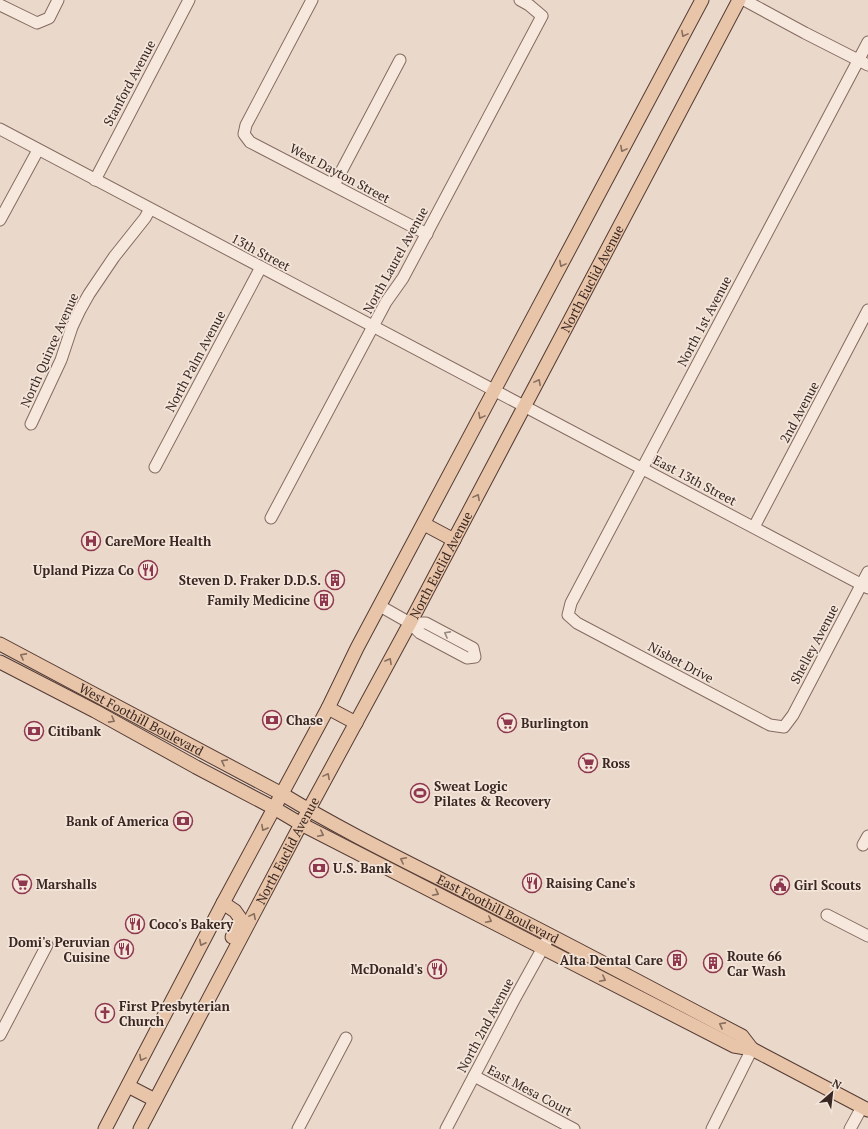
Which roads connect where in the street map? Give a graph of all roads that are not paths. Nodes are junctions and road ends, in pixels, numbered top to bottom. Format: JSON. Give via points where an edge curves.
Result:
{"nodes":[{"id":1,"x":58,"y":0,"type":"edge"},
{"id":2,"x":189,"y":0,"type":"edge"},
{"id":3,"x":312,"y":0,"type":"edge"},
{"id":4,"x":520,"y":0,"type":"edge"},
{"id":5,"x":702,"y":0,"type":"edge"},
{"id":6,"x":739,"y":0,"type":"edge"},
{"id":7,"x":744,"y":0,"type":"edge"},
{"id":8,"x":0,"y":5,"type":"edge"},
{"id":9,"x":868,"y":42,"type":"edge"},
{"id":10,"x":400,"y":60,"type":"dead end"},
{"id":11,"x":863,"y":62,"type":"edge"},
{"id":12,"x":0,"y":129,"type":"edge"},
{"id":13,"x":38,"y":150,"type":"junction"},
{"id":14,"x":95,"y":180,"type":"junction"},
{"id":15,"x":334,"y":184,"type":"junction"},
{"id":16,"x":150,"y":209,"type":"junction"},
{"id":17,"x":0,"y":220,"type":"edge"},
{"id":18,"x":426,"y":234,"type":"junction"},
{"id":19,"x":261,"y":267,"type":"junction"},
{"id":20,"x":868,"y":310,"type":"edge"},
{"id":21,"x":373,"y":327,"type":"junction"},
{"id":22,"x":494,"y":390,"type":"junction"},
{"id":23,"x":509,"y":398,"type":"joint"},
{"id":24,"x":525,"y":407,"type":"junction"},
{"id":25,"x":31,"y":424,"type":"dead end"},
{"id":26,"x":155,"y":467,"type":"dead end"},
{"id":27,"x":643,"y":468,"type":"junction"},
{"id":28,"x":270,"y":518,"type":"dead end"},
{"id":29,"x":424,"y":524,"type":"junction"},
{"id":30,"x":754,"y":527,"type":"junction"},
{"id":31,"x":454,"y":540,"type":"junction"},
{"id":32,"x":868,"y":572,"type":"edge"},
{"id":33,"x":865,"y":586,"type":"edge"},
{"id":34,"x":380,"y":606,"type":"junction"},
{"id":35,"x":568,"y":615,"type":"joint"},
{"id":36,"x":410,"y":623,"type":"junction"},
{"id":37,"x":0,"y":644,"type":"edge"},
{"id":38,"x":0,"y":662,"type":"edge"},
{"id":39,"x":28,"y":676,"type":"junction"},
{"id":40,"x":105,"y":699,"type":"junction"},
{"id":41,"x":328,"y":708,"type":"junction"},
{"id":42,"x":356,"y":723,"type":"junction"},
{"id":43,"x":784,"y":727,"type":"joint"},
{"id":44,"x":282,"y":794,"type":"junction"},
{"id":45,"x":274,"y":808,"type":"junction"},
{"id":46,"x":309,"y":810,"type":"junction"},
{"id":47,"x":301,"y":824,"type":"junction"},
{"id":48,"x":223,"y":903,"type":"junction"},
{"id":49,"x":827,"y":915,"type":"dead end"},
{"id":50,"x":550,"y":935,"type":"junction"},
{"id":51,"x":868,"y":936,"type":"edge"},
{"id":52,"x":47,"y":945,"type":"dead end"},
{"id":53,"x":543,"y":948,"type":"junction"},
{"id":54,"x":208,"y":1000,"type":"junction"},
{"id":55,"x":0,"y":1035,"type":"edge"},
{"id":56,"x":346,"y":1038,"type":"dead end"},
{"id":57,"x":752,"y":1049,"type":"junction"},
{"id":58,"x":474,"y":1076,"type":"junction"},
{"id":59,"x":128,"y":1086,"type":"junction"},
{"id":60,"x":155,"y":1100,"type":"junction"},
{"id":61,"x":865,"y":1109,"type":"edge"},
{"id":62,"x":105,"y":1129,"type":"edge"},
{"id":63,"x":140,"y":1129,"type":"edge"},
{"id":64,"x":298,"y":1129,"type":"edge"},
{"id":65,"x":446,"y":1129,"type":"edge"},
{"id":66,"x":574,"y":1129,"type":"edge"},
{"id":67,"x":712,"y":1129,"type":"edge"},
{"id":68,"x":850,"y":1129,"type":"edge"}],
"edges":[{"from":1,"to":8,"type":"street","via":[[49,18],[36,23]]},
{"from":2,"to":14,"type":"street","name":"Stanford Avenue"},
{"from":3,"to":15,"type":"street","name":"West Dayton Street","via":[[246,125],[244,134],[250,142]]},
{"from":4,"to":18,"type":"street","name":"North Laurel Avenue","via":[[542,16]]},
{"from":5,"to":22,"type":"main road","one_way":true},
{"from":24,"to":6,"type":"main road","name":"North Euclid Avenue","one_way":true},
{"from":7,"to":11,"type":"street"},
{"from":9,"to":11,"type":"street","name":"North 1st Avenue"},
{"from":10,"to":15,"type":"street"},
{"from":11,"to":27,"type":"street","name":"North 1st Avenue"},
{"from":12,"to":13,"type":"street","name":"13th Street"},
{"from":13,"to":14,"type":"street","name":"13th Street"},
{"from":13,"to":17,"type":"street"},
{"from":14,"to":16,"type":"street","name":"13th Street"},
{"from":15,"to":18,"type":"street","name":"West Dayton Street"},
{"from":16,"to":19,"type":"street","name":"13th Street"},
{"from":16,"to":25,"type":"street","name":"North Quince Avenue","via":[[114,257],[80,310],[61,360]]},
{"from":18,"to":21,"type":"street","name":"North Laurel Avenue"},
{"from":19,"to":21,"type":"street","name":"13th Street"},
{"from":19,"to":26,"type":"street","name":"North Palm Avenue"},
{"from":20,"to":30,"type":"street","name":"2nd Avenue"},
{"from":21,"to":22,"type":"street","name":"13th Street"},
{"from":21,"to":28,"type":"street","name":"North Laurel Avenue"},
{"from":22,"to":23,"type":"street","name":"13th Street"},
{"from":22,"to":29,"type":"main road","one_way":true},
{"from":23,"to":24,"type":"street","name":"East 13th Street"},
{"from":24,"to":27,"type":"street","name":"East 13th Street"},
{"from":31,"to":24,"type":"main road","name":"North Euclid Avenue","one_way":true},
{"from":27,"to":30,"type":"street","name":"East 13th Street"},
{"from":27,"to":35,"type":"street","name":"North 1st Avenue","via":[[571,603]]},
{"from":29,"to":31,"type":"main road"},
{"from":29,"to":34,"type":"main road"},
{"from":30,"to":33,"type":"street","name":"East 13th Street"},
{"from":31,"to":36,"type":"main road","name":"North Euclid Avenue"},
{"from":32,"to":33,"type":"street","name":"Shelley Avenue"},
{"from":33,"to":43,"type":"street","name":"Shelley Avenue"},
{"from":34,"to":36,"type":"street"},
{"from":34,"to":41,"type":"main road"},
{"from":35,"to":43,"type":"street","name":"Nisbet Drive","via":[[577,623],[770,725]]},
{"from":36,"to":36,"type":"street","one_way":true,"via":[[420,633],[467,658],[475,657],[473,648],[426,623]]},
{"from":42,"to":36,"type":"main road","name":"North Euclid Avenue","one_way":true},
{"from":40,"to":37,"type":"main road","name":"West Foothill Boulevard","one_way":true},
{"from":38,"to":39,"type":"main road","name":"West Foothill Boulevard"},
{"from":39,"to":40,"type":"main road","via":[[38,675],[47,678],[96,703]]},
{"from":39,"to":45,"type":"main road","name":"West Foothill Boulevard","one_way":true},
{"from":44,"to":40,"type":"main road","name":"West Foothill Boulevard","one_way":true},
{"from":41,"to":42,"type":"main road"},
{"from":41,"to":44,"type":"main road"},
{"from":46,"to":42,"type":"main road","name":"North Euclid Avenue","one_way":true},
{"from":44,"to":45,"type":"main road"},
{"from":44,"to":46,"type":"main road","name":"East Foothill Boulevard"},
{"from":45,"to":47,"type":"main road","name":"East Foothill Boulevard"},
{"from":45,"to":48,"type":"main road","one_way":true},
{"from":46,"to":47,"type":"main road","name":"North Euclid Avenue"},
{"from":50,"to":46,"type":"main road","name":"East Foothill Boulevard","one_way":true},
{"from":47,"to":53,"type":"main road","name":"East Foothill Boulevard","one_way":true},
{"from":54,"to":47,"type":"main road","name":"North Euclid Avenue","one_way":true},
{"from":48,"to":54,"type":"main road","via":[[240,918],[217,964]]},
{"from":48,"to":59,"type":"main road","one_way":true},
{"from":49,"to":51,"type":"street"},
{"from":50,"to":53,"type":"street","name":"North 2nd Avenue"},
{"from":57,"to":50,"type":"main road","name":"East Foothill Boulevard","one_way":true,"via":[[742,1036]]},
{"from":52,"to":55,"type":"street"},
{"from":53,"to":57,"type":"main road","name":"East Foothill Boulevard","one_way":true,"via":[[734,1046]]},
{"from":53,"to":58,"type":"street","name":"North 2nd Avenue"},
{"from":54,"to":60,"type":"main road","name":"North Euclid Avenue"},
{"from":56,"to":64,"type":"street"},
{"from":57,"to":61,"type":"main road","name":"East Foothill Boulevard"},
{"from":57,"to":67,"type":"street"},
{"from":58,"to":65,"type":"street","name":"North 2nd Avenue"},
{"from":58,"to":66,"type":"street","name":"East Mesa Court"},
{"from":59,"to":60,"type":"main road"},
{"from":59,"to":62,"type":"main road"},
{"from":60,"to":63,"type":"main road","name":"North Euclid Avenue"},
{"from":61,"to":68,"type":"street"}]}
